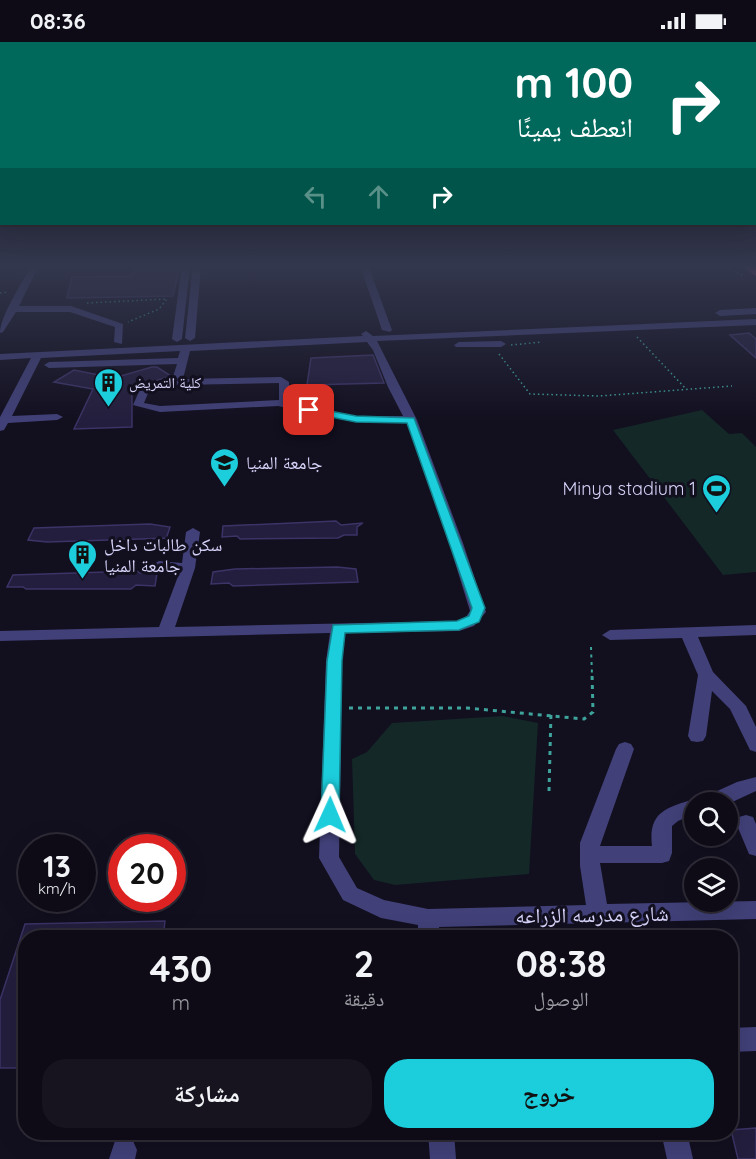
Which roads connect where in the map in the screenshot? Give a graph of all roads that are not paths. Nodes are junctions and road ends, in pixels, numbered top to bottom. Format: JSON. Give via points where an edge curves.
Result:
{"nodes":[{"id":1,"x":94,"y":317,"type":"edge"},
{"id":2,"x":180,"y":317,"type":"edge"},
{"id":3,"x":191,"y":317,"type":"edge"},
{"id":4,"x":382,"y":317,"type":"edge"},
{"id":5,"x":636,"y":317,"type":"edge"},
{"id":6,"x":638,"y":317,"type":"edge"},
{"id":7,"x":751,"y":322,"type":"edge"},
{"id":8,"x":646,"y":325,"type":"junction"},
{"id":9,"x":387,"y":330,"type":"junction"},
{"id":10,"x":364,"y":331,"type":"junction"},
{"id":11,"x":177,"y":339,"type":"junction"},
{"id":12,"x":119,"y":342,"type":"junction"},
{"id":13,"x":188,"y":343,"type":"junction"},
{"id":14,"x":375,"y":344,"type":"junction"},
{"id":15,"x":501,"y":344,"type":"road end"},
{"id":16,"x":0,"y":347,"type":"edge"},
{"id":17,"x":0,"y":357,"type":"edge"},
{"id":18,"x":34,"y":361,"type":"junction"},
{"id":19,"x":182,"y":361,"type":"junction"},
{"id":20,"x":177,"y":382,"type":"junction"},
{"id":21,"x":284,"y":404,"type":"junction"},
{"id":22,"x":57,"y":417,"type":"dead end"},
{"id":23,"x":411,"y":420,"type":"junction"},
{"id":24,"x":2,"y":424,"type":"edge"},
{"id":25,"x":193,"y":532,"type":"dead end"},
{"id":26,"x":159,"y":565,"type":"dead end"},
{"id":27,"x":188,"y":568,"type":"junction"},
{"id":28,"x":338,"y":628,"type":"junction"},
{"id":29,"x":756,"y":630,"type":"edge"},
{"id":30,"x":165,"y":632,"type":"junction"},
{"id":31,"x":688,"y":632,"type":"junction"},
{"id":32,"x":610,"y":634,"type":"dead end"},
{"id":33,"x":0,"y":636,"type":"edge"},
{"id":34,"x":706,"y":675,"type":"junction"},
{"id":35,"x":697,"y":736,"type":"dead end"},
{"id":36,"x":756,"y":745,"type":"edge"},
{"id":37,"x":625,"y":749,"type":"dead end"},
{"id":38,"x":756,"y":784,"type":"edge"},
{"id":39,"x":734,"y":792,"type":"edge"},
{"id":40,"x":684,"y":810,"type":"edge"},
{"id":41,"x":746,"y":823,"type":"dead end"},
{"id":42,"x":756,"y":848,"type":"edge"},
{"id":43,"x":589,"y":854,"type":"junction"},
{"id":44,"x":756,"y":910,"type":"edge"},
{"id":45,"x":598,"y":914,"type":"junction"},
{"id":46,"x":429,"y":928,"type":"edge"},
{"id":47,"x":756,"y":1039,"type":"edge"},
{"id":48,"x":738,"y":1040,"type":"edge"},
{"id":49,"x":442,"y":1140,"type":"edge"},
{"id":50,"x":676,"y":1140,"type":"edge"},
{"id":51,"x":443,"y":1159,"type":"edge"},
{"id":52,"x":680,"y":1159,"type":"edge"}],
"edges":[{"from":1,"to":12,"type":"street","via":[[120,326]]},
{"from":2,"to":11,"type":"street"},
{"from":3,"to":13,"type":"street"},
{"from":4,"to":9,"type":"street"},
{"from":5,"to":9,"type":"street"},
{"from":6,"to":8,"type":"street"},
{"from":7,"to":8,"type":"street"},
{"from":8,"to":14,"type":"street"},
{"from":9,"to":10,"type":"street"},
{"from":10,"to":13,"type":"street"},
{"from":10,"to":14,"type":"street"},
{"from":11,"to":12,"type":"street"},
{"from":11,"to":13,"type":"street"},
{"from":12,"to":16,"type":"street"},
{"from":13,"to":14,"type":"street"},
{"from":13,"to":18,"type":"street"},
{"from":13,"to":19,"type":"street"},
{"from":14,"to":15,"type":"street"},
{"from":14,"to":23,"type":"street"},
{"from":17,"to":18,"type":"street"},
{"from":18,"to":19,"type":"street"},
{"from":18,"to":24,"type":"street"},
{"from":19,"to":20,"type":"street"},
{"from":20,"to":21,"type":"street","via":[[280,380],[284,382]]},
{"from":20,"to":21,"type":"street","via":[[146,389],[138,405],[149,409]]},
{"from":21,"to":23,"type":"street","via":[[356,419]]},
{"from":22,"to":24,"type":"street"},
{"from":23,"to":28,"type":"street","via":[[478,612],[469,623],[459,626]]},
{"from":25,"to":27,"type":"street"},
{"from":26,"to":27,"type":"street"},
{"from":27,"to":30,"type":"street"},
{"from":28,"to":30,"type":"street"},
{"from":28,"to":46,"type":"street","name":"شارع مدرسه الزراعه","via":[[328,858],[350,894]]},
{"from":29,"to":31,"type":"street"},
{"from":30,"to":33,"type":"street"},
{"from":31,"to":32,"type":"street"},
{"from":31,"to":34,"type":"street"},
{"from":34,"to":35,"type":"street"},
{"from":34,"to":36,"type":"street","via":[[736,706]]},
{"from":37,"to":43,"type":"street"},
{"from":38,"to":39,"type":"street","via":[[745,784]]},
{"from":40,"to":43,"type":"street","via":[[670,814],[661,826],[662,855]]},
{"from":41,"to":42,"type":"street"},
{"from":43,"to":45,"type":"street"},
{"from":44,"to":45,"type":"street","name":"شارع مدرسه الزراعه"},
{"from":45,"to":46,"type":"street","name":"شارع مدرسه الزراعه"},
{"from":47,"to":48,"type":"street"},
{"from":49,"to":51,"type":"street"},
{"from":50,"to":52,"type":"street"}]}
